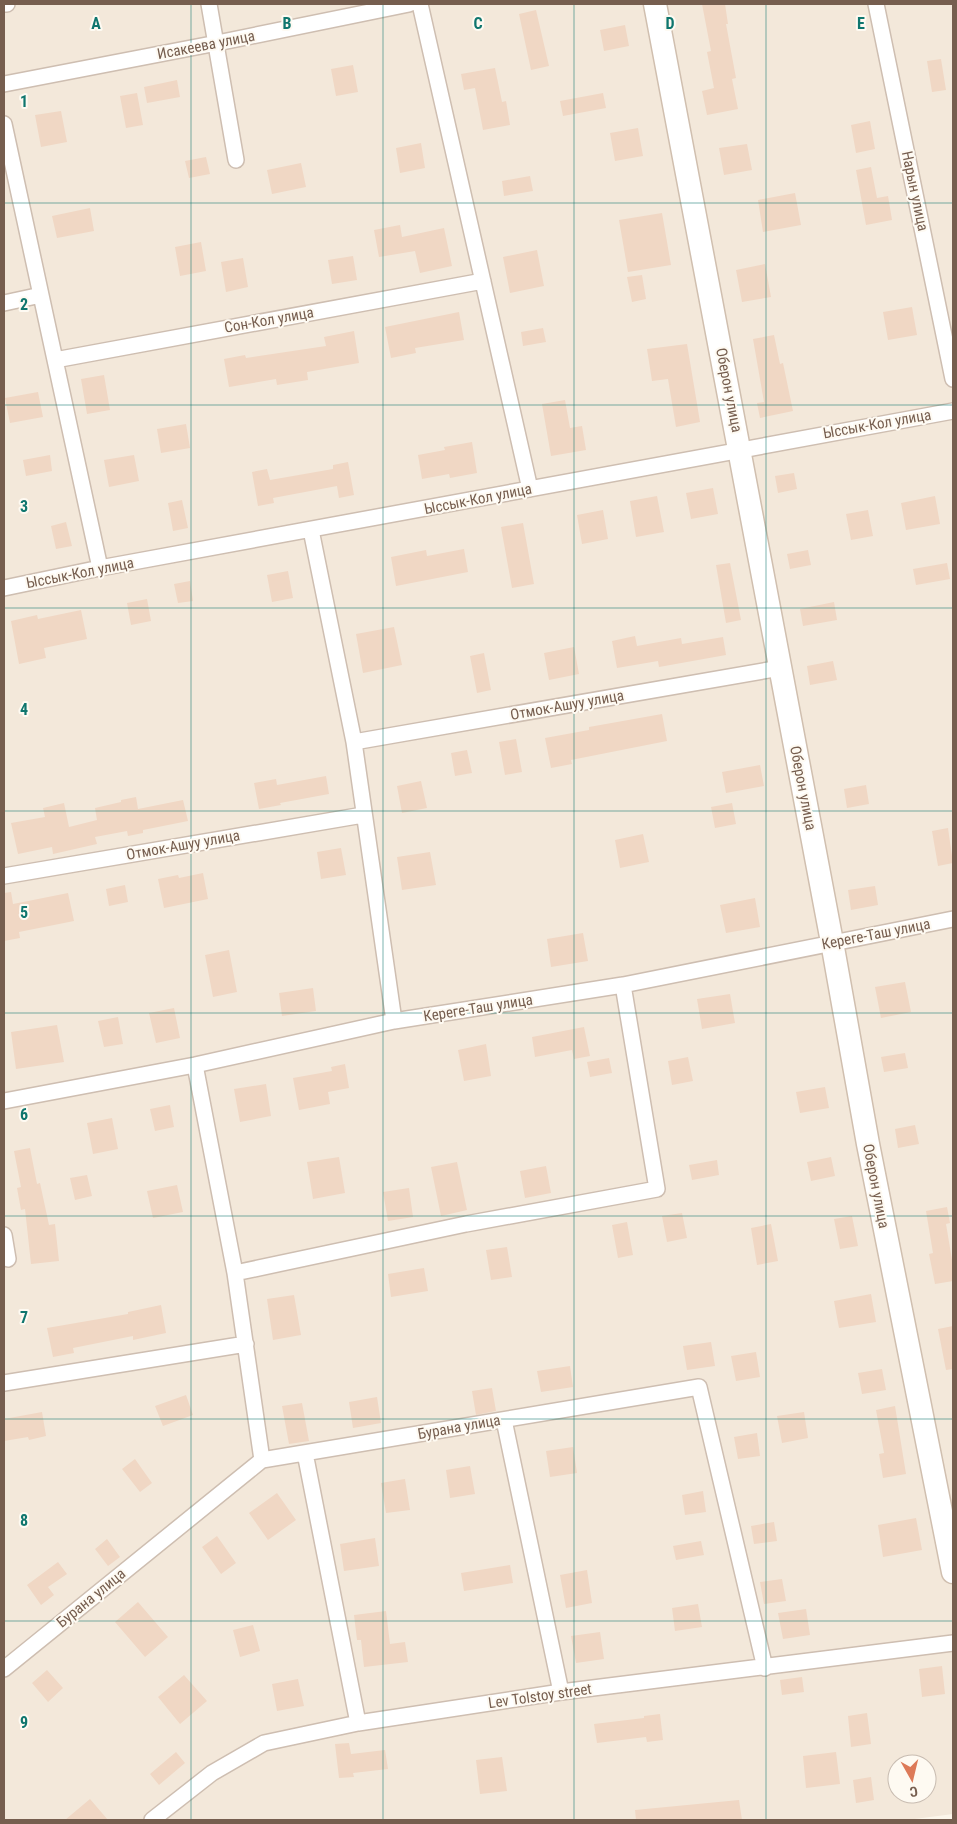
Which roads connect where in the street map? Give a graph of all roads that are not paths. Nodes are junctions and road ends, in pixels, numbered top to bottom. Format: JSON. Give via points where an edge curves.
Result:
{"nodes":[{"id":1,"x":209,"y":4,"type":"edge"},
{"id":2,"x":408,"y":4,"type":"edge"},
{"id":3,"x":420,"y":4,"type":"edge"},
{"id":4,"x":654,"y":4,"type":"edge"},
{"id":5,"x":876,"y":4,"type":"edge"},
{"id":6,"x":217,"y":43,"type":"junction"},
{"id":7,"x":4,"y":84,"type":"edge"},
{"id":8,"x":4,"y":124,"type":"edge"},
{"id":9,"x":236,"y":160,"type":"dead end"},
{"id":10,"x":483,"y":281,"type":"junction"},
{"id":11,"x":41,"y":296,"type":"junction"},
{"id":12,"x":4,"y":303,"type":"edge"},
{"id":13,"x":55,"y":360,"type":"junction"},
{"id":14,"x":953,"y":379,"type":"edge"},
{"id":15,"x":953,"y":411,"type":"edge"},
{"id":16,"x":740,"y":449,"type":"junction"},
{"id":17,"x":530,"y":489,"type":"junction"},
{"id":18,"x":311,"y":530,"type":"junction"},
{"id":19,"x":100,"y":568,"type":"junction"},
{"id":20,"x":4,"y":588,"type":"edge"},
{"id":21,"x":780,"y":668,"type":"junction"},
{"id":22,"x":354,"y":742,"type":"junction"},
{"id":23,"x":363,"y":815,"type":"junction"},
{"id":24,"x":4,"y":876,"type":"edge"},
{"id":25,"x":953,"y":919,"type":"edge"},
{"id":26,"x":832,"y":942,"type":"junction"},
{"id":27,"x":623,"y":985,"type":"junction"},
{"id":28,"x":394,"y":1021,"type":"junction"},
{"id":29,"x":195,"y":1065,"type":"junction"},
{"id":30,"x":4,"y":1101,"type":"edge"},
{"id":31,"x":4,"y":1235,"type":"edge"},
{"id":32,"x":8,"y":1259,"type":"dead end"},
{"id":33,"x":235,"y":1273,"type":"junction"},
{"id":34,"x":246,"y":1344,"type":"junction"},
{"id":35,"x":4,"y":1383,"type":"edge"},
{"id":36,"x":504,"y":1420,"type":"junction"},
{"id":37,"x":305,"y":1453,"type":"junction"},
{"id":38,"x":262,"y":1460,"type":"junction"},
{"id":39,"x":953,"y":1572,"type":"edge"},
{"id":40,"x":953,"y":1643,"type":"edge"},
{"id":41,"x":4,"y":1668,"type":"edge"},
{"id":42,"x":764,"y":1668,"type":"junction"},
{"id":43,"x":561,"y":1692,"type":"junction"},
{"id":44,"x":358,"y":1723,"type":"junction"},
{"id":45,"x":152,"y":1820,"type":"edge"}],
"edges":[{"from":1,"to":6,"type":"street"},
{"from":2,"to":6,"type":"street","name":"Исакеева улица"},
{"from":3,"to":10,"type":"street"},
{"from":4,"to":16,"type":"street","name":"Оберон улица"},
{"from":5,"to":14,"type":"street","name":"Нарын улица"},
{"from":6,"to":7,"type":"street","name":"Исакеева улица"},
{"from":6,"to":9,"type":"street"},
{"from":8,"to":11,"type":"street"},
{"from":10,"to":13,"type":"street","name":"Сон-Кол улица"},
{"from":10,"to":17,"type":"street"},
{"from":11,"to":12,"type":"street"},
{"from":11,"to":13,"type":"street"},
{"from":13,"to":19,"type":"street"},
{"from":15,"to":16,"type":"street","name":"Ыссык-Кол улица"},
{"from":16,"to":17,"type":"street","name":"Ыссык-Кол улица"},
{"from":16,"to":21,"type":"street","name":"Оберон улица"},
{"from":17,"to":18,"type":"street","name":"Ыссык-Кол улица"},
{"from":18,"to":19,"type":"street","name":"Ыссык-Кол улица"},
{"from":18,"to":22,"type":"street"},
{"from":19,"to":20,"type":"street","name":"Ыссык-Кол улица"},
{"from":21,"to":22,"type":"street","name":"Отмок-Ашуу улица"},
{"from":21,"to":26,"type":"street","name":"Оберон улица"},
{"from":22,"to":23,"type":"street"},
{"from":23,"to":24,"type":"street","name":"Отмок-Ашуу улица"},
{"from":23,"to":28,"type":"street"},
{"from":25,"to":26,"type":"street","name":"Кереге-Таш улица"},
{"from":26,"to":27,"type":"street","name":"Кереге-Таш улица"},
{"from":26,"to":39,"type":"street","name":"Оберон улица","via":[[868,1144]]},
{"from":27,"to":28,"type":"street","name":"Кереге-Таш улица"},
{"from":27,"to":33,"type":"street","via":[[658,1189],[466,1224]]},
{"from":28,"to":29,"type":"street","name":"Кереге-Таш улица"},
{"from":29,"to":30,"type":"street","name":"Кереге-Таш улица"},
{"from":29,"to":33,"type":"street"},
{"from":31,"to":32,"type":"street"},
{"from":33,"to":34,"type":"street"},
{"from":34,"to":35,"type":"street"},
{"from":34,"to":38,"type":"street"},
{"from":36,"to":37,"type":"street","name":"Бурана улица"},
{"from":36,"to":42,"type":"street","name":"Бурана улица","via":[[699,1387]]},
{"from":36,"to":43,"type":"street"},
{"from":37,"to":38,"type":"street","name":"Бурана улица"},
{"from":37,"to":44,"type":"street"},
{"from":38,"to":41,"type":"street","name":"Бурана улица"},
{"from":40,"to":42,"type":"street","name":"Lev Tolstoy street"},
{"from":42,"to":43,"type":"street","name":"Lev Tolstoy street"},
{"from":43,"to":44,"type":"street","name":"Lev Tolstoy street"},
{"from":44,"to":45,"type":"street","name":"Lev Tolstoy street","via":[[264,1743],[212,1773]]}]}
